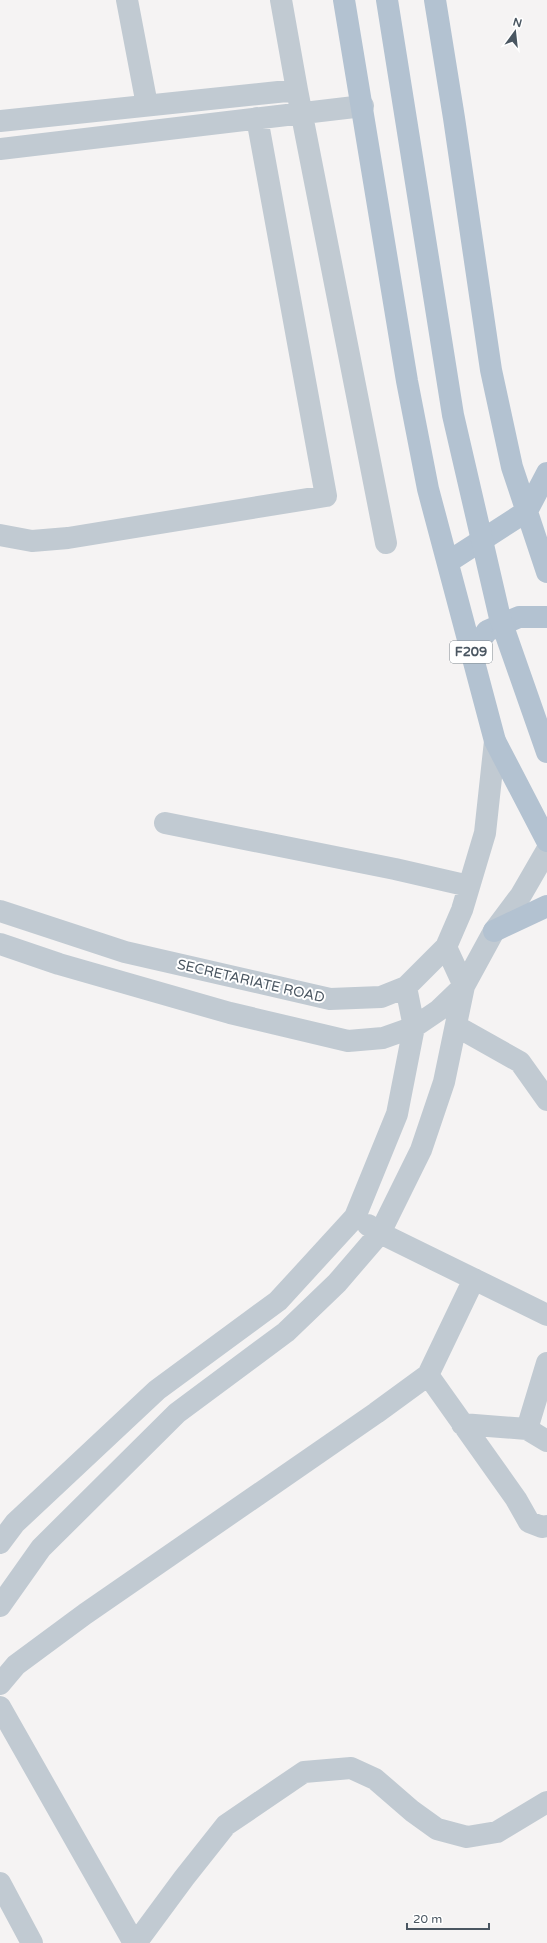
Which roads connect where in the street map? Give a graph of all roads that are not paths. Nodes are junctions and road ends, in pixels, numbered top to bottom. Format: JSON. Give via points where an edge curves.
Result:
{"nodes":[{"id":1,"x":127,"y":0,"type":"edge"},
{"id":2,"x":281,"y":0,"type":"edge"},
{"id":3,"x":344,"y":0,"type":"edge"},
{"id":4,"x":387,"y":0,"type":"edge"},
{"id":5,"x":435,"y":0,"type":"edge"},
{"id":6,"x":297,"y":90,"type":"junction"},
{"id":7,"x":147,"y":105,"type":"junction"},
{"id":8,"x":363,"y":106,"type":"junction"},
{"id":9,"x":302,"y":113,"type":"junction"},
{"id":10,"x":257,"y":118,"type":"junction"},
{"id":11,"x":0,"y":121,"type":"edge"},
{"id":12,"x":0,"y":149,"type":"edge"},
{"id":13,"x":547,"y":473,"type":"edge"},
{"id":14,"x":527,"y":511,"type":"junction"},
{"id":15,"x":0,"y":535,"type":"edge"},
{"id":16,"x":386,"y":543,"type":"dead end"},
{"id":17,"x":448,"y":562,"type":"junction"},
{"id":18,"x":547,"y":572,"type":"edge"},
{"id":19,"x":547,"y":617,"type":"edge"},
{"id":20,"x":471,"y":655,"type":"junction"},
{"id":21,"x":495,"y":741,"type":"junction"},
{"id":22,"x":547,"y":752,"type":"edge"},
{"id":23,"x":165,"y":823,"type":"dead end"},
{"id":24,"x":547,"y":841,"type":"edge"},
{"id":25,"x":547,"y":850,"type":"edge"},
{"id":26,"x":469,"y":886,"type":"junction"},
{"id":27,"x":547,"y":906,"type":"edge"},
{"id":28,"x":0,"y":911,"type":"edge"},
{"id":29,"x":494,"y":931,"type":"junction"},
{"id":30,"x":0,"y":944,"type":"edge"},
{"id":31,"x":446,"y":947,"type":"junction"},
{"id":32,"x":464,"y":986,"type":"junction"},
{"id":33,"x":406,"y":987,"type":"junction"},
{"id":34,"x":414,"y":1026,"type":"junction"},
{"id":35,"x":456,"y":1026,"type":"junction"},
{"id":36,"x":547,"y":1100,"type":"edge"},
{"id":37,"x":355,"y":1217,"type":"junction"},
{"id":38,"x":380,"y":1233,"type":"junction"},
{"id":39,"x":474,"y":1279,"type":"junction"},
{"id":40,"x":547,"y":1315,"type":"edge"},
{"id":41,"x":547,"y":1363,"type":"edge"},
{"id":42,"x":428,"y":1375,"type":"junction"},
{"id":43,"x":462,"y":1424,"type":"junction"},
{"id":44,"x":527,"y":1429,"type":"junction"},
{"id":45,"x":547,"y":1441,"type":"edge"},
{"id":46,"x":547,"y":1526,"type":"edge"},
{"id":47,"x":0,"y":1544,"type":"edge"},
{"id":48,"x":0,"y":1606,"type":"edge"},
{"id":49,"x":0,"y":1684,"type":"edge"},
{"id":50,"x":0,"y":1707,"type":"edge"},
{"id":51,"x":547,"y":1802,"type":"edge"},
{"id":52,"x":0,"y":1883,"type":"edge"},
{"id":53,"x":32,"y":1943,"type":"edge"},
{"id":54,"x":135,"y":1943,"type":"edge"}],
"edges":[{"from":1,"to":7,"type":"street"},
{"from":2,"to":6,"type":"street"},
{"from":3,"to":8,"type":"main road"},
{"from":4,"to":22,"type":"main road","bridge":true,"via":[[453,415],[500,618]]},
{"from":5,"to":14,"type":"main road","via":[[491,370],[512,467]]},
{"from":6,"to":7,"type":"street"},
{"from":6,"to":9,"type":"street"},
{"from":7,"to":11,"type":"street"},
{"from":8,"to":9,"type":"street"},
{"from":8,"to":17,"type":"main road","via":[[409,389],[428,489]]},
{"from":9,"to":10,"type":"street"},
{"from":9,"to":16,"type":"street"},
{"from":10,"to":12,"type":"street"},
{"from":10,"to":15,"type":"street","via":[[326,496],[68,538],[32,540]]},
{"from":13,"to":14,"type":"main road"},
{"from":14,"to":17,"type":"main road"},
{"from":14,"to":18,"type":"main road"},
{"from":17,"to":20,"type":"main road","number":"F209"},
{"from":19,"to":20,"type":"main road","number":"F209","via":[[519,617],[487,631]]},
{"from":20,"to":21,"type":"main road","number":"F209"},
{"from":21,"to":24,"type":"main road","number":"F209"},
{"from":21,"to":26,"type":"street","name":"SECRETARIATE ROAD","via":[[485,833]]},
{"from":23,"to":26,"type":"street"},
{"from":25,"to":29,"type":"street","via":[[520,895]]},
{"from":26,"to":31,"type":"street","name":"SECRETARIATE ROAD"},
{"from":27,"to":29,"type":"main road"},
{"from":28,"to":33,"type":"street","name":"SECRETARIATE ROAD","via":[[125,952],[330,999],[381,997]]},
{"from":29,"to":32,"type":"street"},
{"from":30,"to":34,"type":"street","via":[[59,964],[230,1013],[348,1041],[383,1038]]},
{"from":31,"to":32,"type":"street"},
{"from":31,"to":33,"type":"street","name":"SECRETARIATE ROAD"},
{"from":32,"to":34,"type":"street","via":[[439,1010]]},
{"from":32,"to":35,"type":"street"},
{"from":33,"to":34,"type":"street"},
{"from":34,"to":37,"type":"street","via":[[396,1114]]},
{"from":35,"to":36,"type":"street","via":[[520,1062]]},
{"from":35,"to":38,"type":"street","via":[[444,1082],[421,1150]]},
{"from":37,"to":38,"type":"street"},
{"from":37,"to":47,"type":"street","via":[[278,1301],[157,1390],[15,1523]]},
{"from":38,"to":39,"type":"street"},
{"from":38,"to":48,"type":"street","via":[[337,1283],[286,1332],[177,1414],[41,1548]]},
{"from":39,"to":40,"type":"street"},
{"from":39,"to":42,"type":"street"},
{"from":41,"to":44,"type":"street"},
{"from":42,"to":43,"type":"street"},
{"from":42,"to":49,"type":"street","via":[[85,1614],[16,1665]]},
{"from":43,"to":44,"type":"street"},
{"from":43,"to":46,"type":"street","via":[[516,1498],[530,1522],[542,1527]]},
{"from":44,"to":45,"type":"street"},
{"from":50,"to":54,"type":"street"},
{"from":51,"to":54,"type":"street","via":[[497,1832],[467,1837],[437,1829],[376,1779],[351,1768],[304,1772],[226,1825]]},
{"from":52,"to":53,"type":"street"}]}
